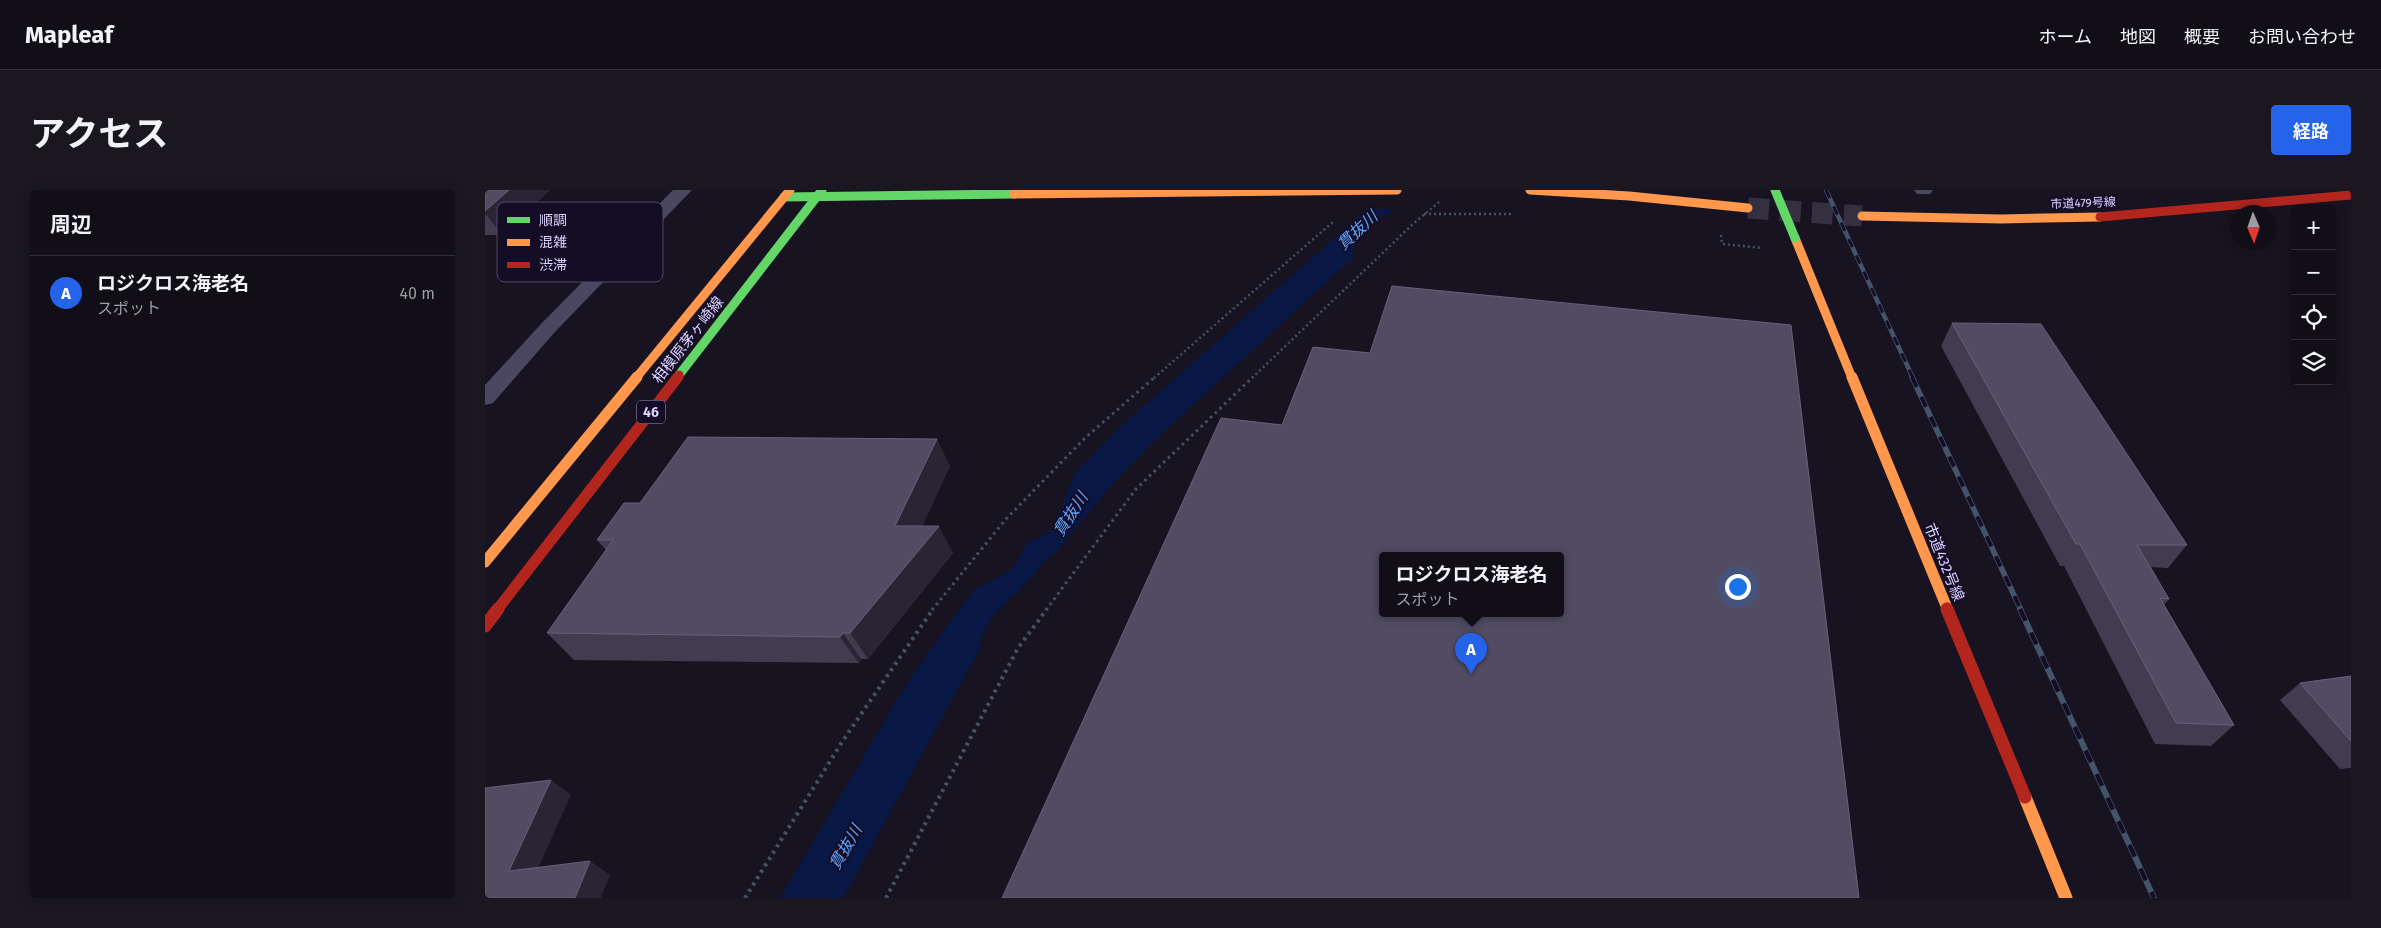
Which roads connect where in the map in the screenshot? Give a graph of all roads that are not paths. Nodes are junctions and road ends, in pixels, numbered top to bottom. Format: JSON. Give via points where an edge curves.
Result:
{"nodes":[{"id":1,"x":683,"y":190,"type":"edge"},
{"id":2,"x":1374,"y":190,"type":"edge"},
{"id":3,"x":1397,"y":190,"type":"edge"},
{"id":4,"x":1530,"y":190,"type":"edge"},
{"id":5,"x":1775,"y":190,"type":"edge"},
{"id":6,"x":787,"y":194,"type":"edge"},
{"id":7,"x":819,"y":194,"type":"edge"},
{"id":8,"x":2351,"y":195,"type":"edge"},
{"id":9,"x":1748,"y":208,"type":"tunnel mouth"},
{"id":10,"x":663,"y":210,"type":"edge"},
{"id":11,"x":1862,"y":216,"type":"tunnel mouth"},
{"id":12,"x":593,"y":282,"type":"edge"},
{"id":13,"x":485,"y":398,"type":"edge"},
{"id":14,"x":485,"y":562,"type":"edge"},
{"id":15,"x":485,"y":626,"type":"edge"},
{"id":16,"x":2066,"y":898,"type":"edge"}],
"edges":[{"from":1,"to":10,"type":"lane"},
{"from":2,"to":3,"type":"street"},
{"from":2,"to":7,"type":"street"},
{"from":4,"to":9,"type":"street"},
{"from":5,"to":16,"type":"street","name":"市道432号線","bridge":true},
{"from":6,"to":7,"type":"street"},
{"from":6,"to":14,"type":"street","name":"相模原茅ヶ崎線","number":"46"},
{"from":7,"to":15,"type":"street","name":"相模原茅ヶ崎線","number":"46"},
{"from":8,"to":11,"type":"street","name":"市道479号線","via":[[2139,215],[2050,219]]},
{"from":12,"to":13,"type":"lane"}]}
